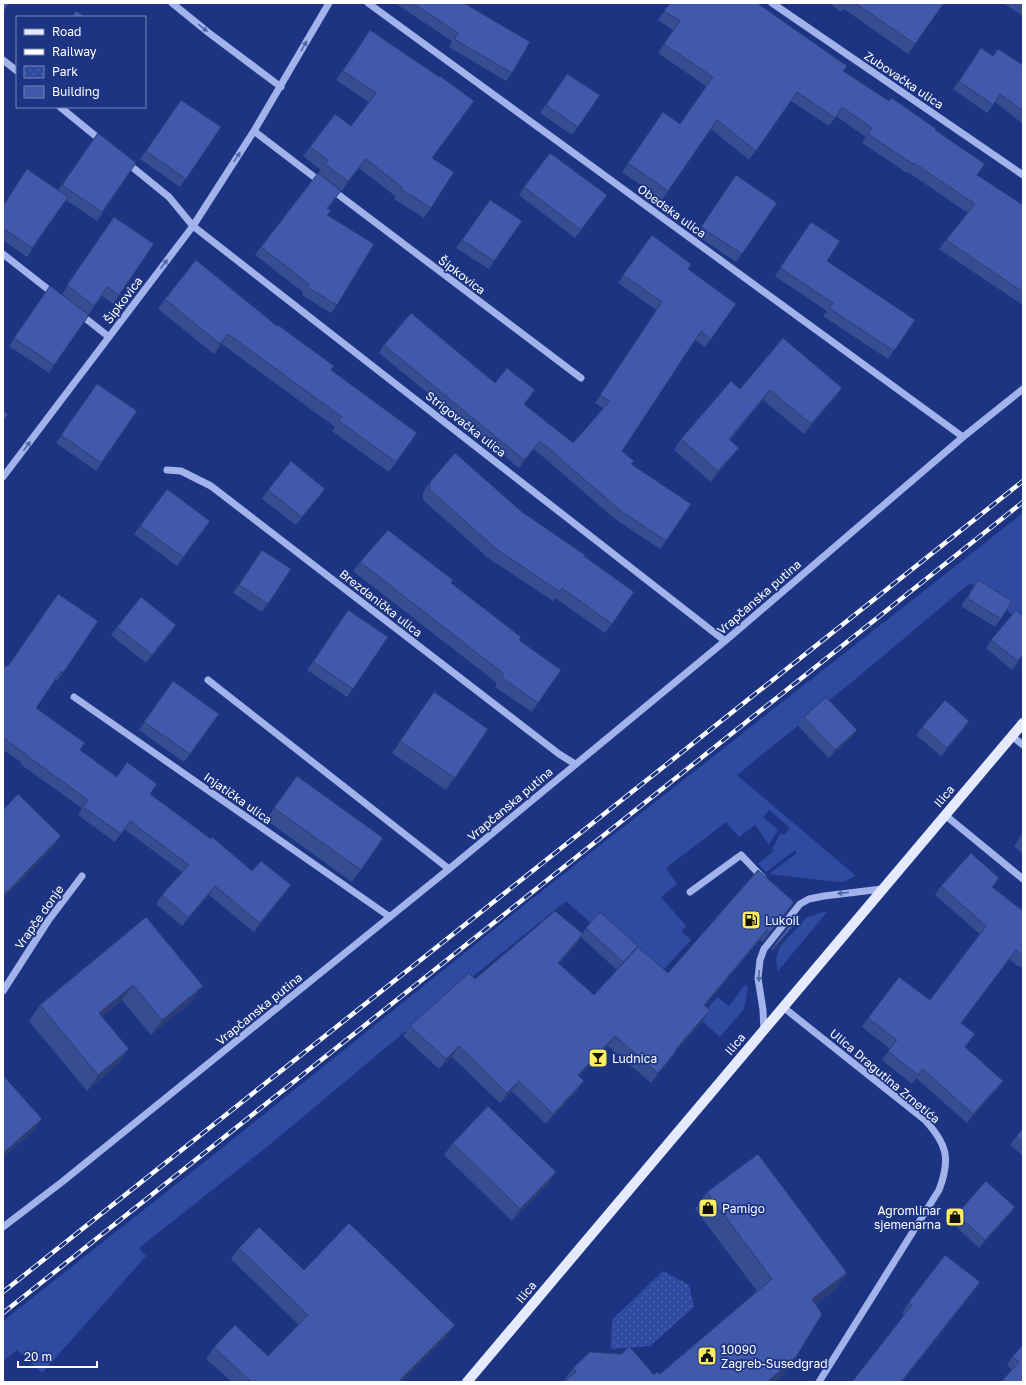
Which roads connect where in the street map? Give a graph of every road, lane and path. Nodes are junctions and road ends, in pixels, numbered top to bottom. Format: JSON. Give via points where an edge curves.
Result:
{"nodes":[{"id":1,"x":172,"y":3,"type":"edge"},
{"id":2,"x":329,"y":3,"type":"edge"},
{"id":3,"x":368,"y":3,"type":"edge"},
{"id":4,"x":772,"y":3,"type":"edge"},
{"id":5,"x":3,"y":60,"type":"edge"},
{"id":6,"x":16,"y":70,"type":"edge"},
{"id":7,"x":281,"y":87,"type":"junction"},
{"id":8,"x":61,"y":108,"type":"edge"},
{"id":9,"x":254,"y":131,"type":"junction"},
{"id":10,"x":108,"y":147,"type":"edge"},
{"id":11,"x":120,"y":157,"type":"edge"},
{"id":12,"x":1023,"y":175,"type":"edge"},
{"id":13,"x":193,"y":226,"type":"junction"},
{"id":14,"x":3,"y":254,"type":"edge"},
{"id":15,"x":59,"y":298,"type":"edge"},
{"id":16,"x":72,"y":308,"type":"edge"},
{"id":17,"x":109,"y":337,"type":"junction"},
{"id":18,"x":581,"y":378,"type":"dead end"},
{"id":19,"x":1023,"y":389,"type":"edge"},
{"id":20,"x":963,"y":437,"type":"junction"},
{"id":21,"x":167,"y":470,"type":"dead end"},
{"id":22,"x":3,"y":477,"type":"edge"},
{"id":23,"x":725,"y":640,"type":"junction"},
{"id":24,"x":208,"y":680,"type":"dead end"},
{"id":25,"x":74,"y":697,"type":"dead end"},
{"id":26,"x":1023,"y":723,"type":"edge"},
{"id":27,"x":1012,"y":736,"type":"junction"},
{"id":28,"x":1023,"y":745,"type":"edge"},
{"id":29,"x":575,"y":764,"type":"junction"},
{"id":30,"x":945,"y":815,"type":"junction"},
{"id":31,"x":449,"y":870,"type":"junction"},
{"id":32,"x":82,"y":876,"type":"dead end"},
{"id":33,"x":1023,"y":879,"type":"edge"},
{"id":34,"x":767,"y":882,"type":"edge"},
{"id":35,"x":882,"y":889,"type":"junction"},
{"id":36,"x":690,"y":892,"type":"dead end"},
{"id":37,"x":390,"y":917,"type":"junction"},
{"id":38,"x":3,"y":991,"type":"edge"},
{"id":39,"x":783,"y":1007,"type":"junction"},
{"id":40,"x":764,"y":1030,"type":"junction"},
{"id":41,"x":3,"y":1227,"type":"edge"},
{"id":42,"x":467,"y":1382,"type":"edge"},
{"id":43,"x":819,"y":1382,"type":"edge"}],
"edges":[{"from":1,"to":7,"type":"street","one_way":true},
{"from":7,"to":2,"type":"street","name":"Šipkovica","one_way":true},
{"from":3,"to":20,"type":"street","name":"Obedska ulica"},
{"from":4,"to":12,"type":"street","name":"Zubovačka ulica"},
{"from":5,"to":6,"type":"street"},
{"from":7,"to":9,"type":"street","name":"Šipkovica"},
{"from":8,"to":10,"type":"street"},
{"from":13,"to":9,"type":"street","name":"Šipkovica","one_way":true},
{"from":9,"to":18,"type":"street","name":"Šipkovica"},
{"from":11,"to":13,"type":"street","name":"Strigovačka ulica","via":[[168,197]]},
{"from":17,"to":13,"type":"street","name":"Šipkovica","one_way":true},
{"from":13,"to":23,"type":"street","name":"Strigovačka ulica"},
{"from":14,"to":15,"type":"street"},
{"from":16,"to":17,"type":"street"},
{"from":22,"to":17,"type":"street","name":"Šipkovica","one_way":true},
{"from":19,"to":20,"type":"street","name":"Vrapčanska putina"},
{"from":20,"to":23,"type":"street","name":"Vrapčanska putina"},
{"from":21,"to":29,"type":"street","name":"Brezdanička ulica","via":[[181,471],[211,486]]},
{"from":23,"to":29,"type":"street","name":"Vrapčanska putina"},
{"from":24,"to":31,"type":"street"},
{"from":25,"to":37,"type":"street","name":"Injatička ulica"},
{"from":26,"to":27,"type":"main road","name":"Ilica"},
{"from":27,"to":28,"type":"street"},
{"from":27,"to":30,"type":"main road","name":"Ilica"},
{"from":29,"to":31,"type":"street","name":"Vrapčanska putina"},
{"from":30,"to":33,"type":"street"},
{"from":30,"to":35,"type":"main road","name":"Ilica"},
{"from":31,"to":37,"type":"street","name":"Vrapčanska putina"},
{"from":32,"to":38,"type":"street","name":"Vrapče donje","via":[[48,921]]},
{"from":34,"to":36,"type":"street","via":[[741,855]]},
{"from":35,"to":39,"type":"main road","name":"Ilica"},
{"from":35,"to":40,"type":"street","one_way":true,"via":[[824,896],[798,903],[764,949],[760,960],[758,978]]},
{"from":37,"to":41,"type":"street","name":"Vrapčanska putina"},
{"from":39,"to":40,"type":"main road","name":"Ilica"},
{"from":39,"to":43,"type":"street","name":"Ulica Dragutina Zrnetića","via":[[925,1120],[943,1146],[946,1160],[945,1174],[939,1190]]},
{"from":40,"to":42,"type":"main road","name":"Ilica"}]}
